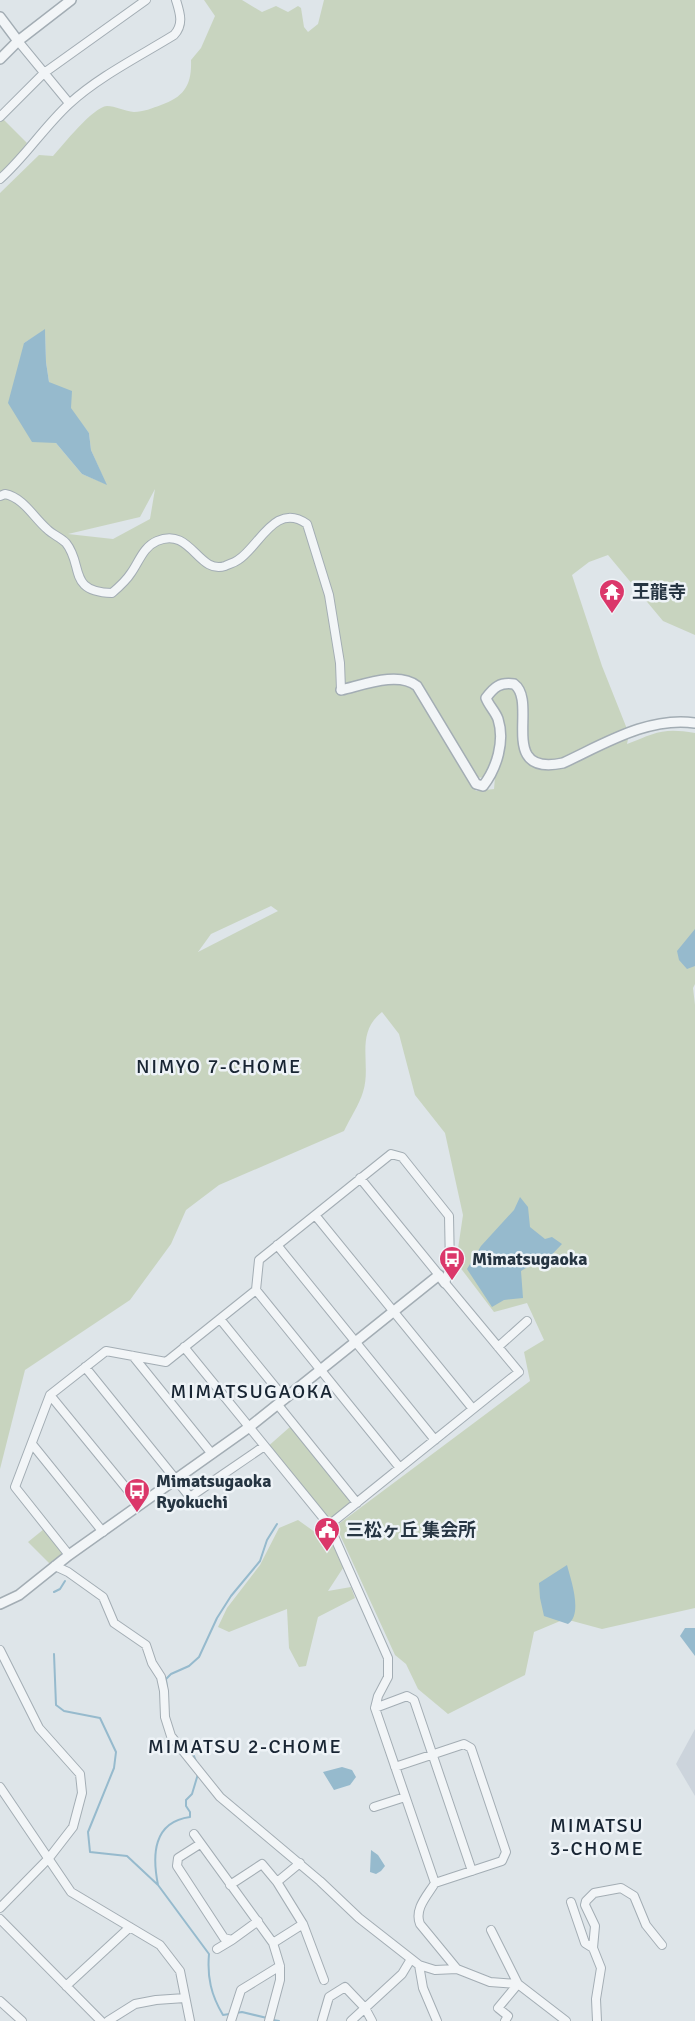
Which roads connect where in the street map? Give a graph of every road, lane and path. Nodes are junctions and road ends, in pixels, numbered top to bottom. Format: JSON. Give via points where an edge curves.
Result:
{"nodes":[{"id":1,"x":71,"y":0,"type":"edge"},
{"id":2,"x":147,"y":0,"type":"edge"},
{"id":3,"x":176,"y":0,"type":"edge"},
{"id":4,"x":0,"y":17,"type":"edge"},
{"id":5,"x":18,"y":41,"type":"junction"},
{"id":6,"x":0,"y":59,"type":"edge"},
{"id":7,"x":44,"y":73,"type":"junction"},
{"id":8,"x":69,"y":103,"type":"junction"},
{"id":9,"x":0,"y":117,"type":"edge"},
{"id":10,"x":0,"y":179,"type":"edge"},
{"id":11,"x":0,"y":496,"type":"edge"},
{"id":12,"x":341,"y":690,"type":"joint"},
{"id":13,"x":695,"y":723,"type":"edge"},
{"id":14,"x":360,"y":1178,"type":"junction"},
{"id":15,"x":315,"y":1215,"type":"junction"},
{"id":16,"x":277,"y":1245,"type":"junction"},
{"id":17,"x":442,"y":1279,"type":"junction"},
{"id":18,"x":256,"y":1290,"type":"junction"},
{"id":19,"x":394,"y":1311,"type":"junction"},
{"id":20,"x":220,"y":1318,"type":"junction"},
{"id":21,"x":527,"y":1322,"type":"dead end"},
{"id":22,"x":356,"y":1342,"type":"junction"},
{"id":23,"x":184,"y":1347,"type":"junction"},
{"id":24,"x":498,"y":1347,"type":"junction"},
{"id":25,"x":133,"y":1356,"type":"junction"},
{"id":26,"x":85,"y":1367,"type":"junction"},
{"id":27,"x":321,"y":1370,"type":"junction"},
{"id":28,"x":50,"y":1395,"type":"junction"},
{"id":29,"x":281,"y":1402,"type":"junction"},
{"id":30,"x":473,"y":1409,"type":"junction"},
{"id":31,"x":248,"y":1428,"type":"junction"},
{"id":32,"x":435,"y":1440,"type":"junction"},
{"id":33,"x":32,"y":1444,"type":"junction"},
{"id":34,"x":263,"y":1447,"type":"junction"},
{"id":35,"x":213,"y":1454,"type":"junction"},
{"id":36,"x":400,"y":1468,"type":"junction"},
{"id":37,"x":176,"y":1480,"type":"junction"},
{"id":38,"x":357,"y":1503,"type":"junction"},
{"id":39,"x":140,"y":1505,"type":"junction"},
{"id":40,"x":329,"y":1526,"type":"junction"},
{"id":41,"x":103,"y":1532,"type":"junction"},
{"id":42,"x":69,"y":1555,"type":"junction"},
{"id":43,"x":55,"y":1566,"type":"junction"},
{"id":44,"x":0,"y":1604,"type":"edge"},
{"id":45,"x":0,"y":1650,"type":"edge"},
{"id":46,"x":4,"y":1668,"type":"edge"},
{"id":47,"x":375,"y":1708,"type":"junction"},
{"id":48,"x":433,"y":1755,"type":"junction"},
{"id":49,"x":395,"y":1767,"type":"junction"},
{"id":50,"x":0,"y":1787,"type":"edge"},
{"id":51,"x":405,"y":1797,"type":"junction"},
{"id":52,"x":374,"y":1807,"type":"dead end"},
{"id":53,"x":194,"y":1834,"type":"dead end"},
{"id":54,"x":200,"y":1844,"type":"junction"},
{"id":55,"x":49,"y":1858,"type":"junction"},
{"id":56,"x":300,"y":1863,"type":"junction"},
{"id":57,"x":472,"y":1871,"type":"junction"},
{"id":58,"x":278,"y":1882,"type":"junction"},
{"id":59,"x":435,"y":1883,"type":"junction"},
{"id":60,"x":230,"y":1885,"type":"junction"},
{"id":61,"x":571,"y":1902,"type":"dead end"},
{"id":62,"x":0,"y":1908,"type":"edge"},
{"id":63,"x":0,"y":1919,"type":"edge"},
{"id":64,"x":258,"y":1921,"type":"junction"},
{"id":65,"x":303,"y":1924,"type":"junction"},
{"id":66,"x":130,"y":1927,"type":"junction"},
{"id":67,"x":491,"y":1930,"type":"dead end"},
{"id":68,"x":232,"y":1940,"type":"junction"},
{"id":69,"x":273,"y":1943,"type":"junction"},
{"id":70,"x":662,"y":1945,"type":"dead end"},
{"id":71,"x":217,"y":1948,"type":"dead end"},
{"id":72,"x":593,"y":1948,"type":"junction"},
{"id":73,"x":411,"y":1959,"type":"junction"},
{"id":74,"x":419,"y":1965,"type":"junction"},
{"id":75,"x":280,"y":1966,"type":"junction"},
{"id":76,"x":457,"y":1969,"type":"junction"},
{"id":77,"x":324,"y":1980,"type":"dead end"},
{"id":78,"x":518,"y":1984,"type":"junction"},
{"id":79,"x":66,"y":1986,"type":"junction"},
{"id":80,"x":185,"y":1998,"type":"junction"},
{"id":81,"x":0,"y":2001,"type":"edge"},
{"id":82,"x":365,"y":2008,"type":"junction"},
{"id":83,"x":22,"y":2021,"type":"edge"},
{"id":84,"x":101,"y":2021,"type":"edge"},
{"id":85,"x":108,"y":2021,"type":"edge"},
{"id":86,"x":190,"y":2021,"type":"edge"},
{"id":87,"x":231,"y":2021,"type":"edge"},
{"id":88,"x":269,"y":2021,"type":"edge"},
{"id":89,"x":322,"y":2021,"type":"edge"},
{"id":90,"x":351,"y":2021,"type":"edge"},
{"id":91,"x":372,"y":2021,"type":"edge"},
{"id":92,"x":437,"y":2021,"type":"edge"},
{"id":93,"x":504,"y":2021,"type":"edge"},
{"id":94,"x":566,"y":2021,"type":"edge"},
{"id":95,"x":597,"y":2021,"type":"edge"}],
"edges":[{"from":1,"to":5,"type":"street"},
{"from":2,"to":7,"type":"street"},
{"from":3,"to":8,"type":"street","via":[[181,23],[174,35]]},
{"from":4,"to":5,"type":"street"},
{"from":5,"to":6,"type":"street"},
{"from":5,"to":7,"type":"street"},
{"from":7,"to":8,"type":"street"},
{"from":7,"to":9,"type":"street"},
{"from":8,"to":10,"type":"street"},
{"from":11,"to":12,"type":"street","via":[[14,496],[48,531],[67,544],[81,581],[104,593],[112,593],[125,581],[154,542],[180,540],[208,565],[222,567],[237,561],[278,521],[287,517],[301,519],[307,524],[328,595]]},
{"from":12,"to":13,"type":"street","via":[[388,680],[410,680],[477,784],[483,786],[499,757],[497,716],[486,698],[499,685],[519,687],[522,742],[528,756],[549,766],[651,725]]},
{"from":14,"to":15,"type":"street"},
{"from":14,"to":17,"type":"street"},
{"from":14,"to":17,"type":"street","via":[[391,1154],[402,1157],[449,1216],[450,1267]]},
{"from":15,"to":16,"type":"street"},
{"from":15,"to":19,"type":"street"},
{"from":16,"to":18,"type":"street","via":[[259,1260]]},
{"from":16,"to":22,"type":"street"},
{"from":17,"to":19,"type":"street"},
{"from":17,"to":24,"type":"street"},
{"from":18,"to":20,"type":"street"},
{"from":18,"to":27,"type":"street"},
{"from":19,"to":22,"type":"street"},
{"from":19,"to":30,"type":"street"},
{"from":20,"to":23,"type":"street"},
{"from":20,"to":29,"type":"street"},
{"from":21,"to":24,"type":"street"},
{"from":22,"to":27,"type":"street"},
{"from":22,"to":32,"type":"street"},
{"from":23,"to":25,"type":"street","via":[[166,1362]]},
{"from":23,"to":31,"type":"street"},
{"from":24,"to":30,"type":"street","via":[[519,1372]]},
{"from":25,"to":26,"type":"street","via":[[106,1351]]},
{"from":25,"to":35,"type":"street"},
{"from":26,"to":28,"type":"street"},
{"from":26,"to":37,"type":"street"},
{"from":27,"to":29,"type":"street"},
{"from":27,"to":36,"type":"street"},
{"from":28,"to":33,"type":"street"},
{"from":28,"to":39,"type":"street"},
{"from":29,"to":31,"type":"street"},
{"from":29,"to":38,"type":"street"},
{"from":30,"to":32,"type":"street"},
{"from":31,"to":34,"type":"street"},
{"from":31,"to":35,"type":"street"},
{"from":32,"to":36,"type":"street"},
{"from":33,"to":41,"type":"street"},
{"from":33,"to":42,"type":"street","via":[[15,1487]]},
{"from":34,"to":37,"type":"street","via":[[190,1497]]},
{"from":34,"to":40,"type":"street"},
{"from":35,"to":37,"type":"street"},
{"from":36,"to":38,"type":"street"},
{"from":37,"to":39,"type":"street"},
{"from":38,"to":40,"type":"street"},
{"from":39,"to":41,"type":"street"},
{"from":40,"to":47,"type":"street","via":[[388,1658],[388,1677]]},
{"from":41,"to":42,"type":"street"},
{"from":42,"to":43,"type":"street"},
{"from":43,"to":44,"type":"street","via":[[19,1596]]},
{"from":43,"to":56,"type":"street","via":[[103,1597],[114,1623],[146,1645],[161,1677],[171,1736],[220,1797]]},
{"from":45,"to":46,"type":"street"},
{"from":46,"to":55,"type":"street","via":[[39,1728],[80,1774],[82,1793],[73,1827]]},
{"from":47,"to":48,"type":"street","via":[[407,1696],[414,1700]]},
{"from":47,"to":49,"type":"street"},
{"from":48,"to":49,"type":"street"},
{"from":48,"to":57,"type":"street"},
{"from":48,"to":57,"type":"street","via":[[464,1744],[471,1748],[506,1852],[502,1861]]},
{"from":49,"to":51,"type":"street"},
{"from":50,"to":55,"type":"street"},
{"from":51,"to":52,"type":"street"},
{"from":51,"to":59,"type":"street"},
{"from":53,"to":54,"type":"street"},
{"from":54,"to":60,"type":"street"},
{"from":54,"to":68,"type":"street","via":[[178,1858],[177,1866],[224,1938]]},
{"from":55,"to":62,"type":"street"},
{"from":55,"to":66,"type":"street","via":[[71,1892]]},
{"from":56,"to":58,"type":"street"},
{"from":56,"to":73,"type":"street","via":[[359,1918]]},
{"from":57,"to":59,"type":"street"},
{"from":58,"to":60,"type":"street","via":[[262,1864]]},
{"from":58,"to":65,"type":"street"},
{"from":59,"to":76,"type":"street","via":[[417,1917]]},
{"from":60,"to":64,"type":"street"},
{"from":61,"to":72,"type":"street","via":[[585,1943]]},
{"from":63,"to":79,"type":"street"},
{"from":64,"to":68,"type":"street"},
{"from":64,"to":69,"type":"street"},
{"from":65,"to":69,"type":"street"},
{"from":65,"to":77,"type":"street"},
{"from":66,"to":79,"type":"street"},
{"from":66,"to":80,"type":"street","via":[[160,1945],[180,1971]]},
{"from":67,"to":78,"type":"street"},
{"from":68,"to":71,"type":"street"},
{"from":69,"to":75,"type":"street"},
{"from":70,"to":72,"type":"street","via":[[646,1925],[634,1896],[621,1888],[594,1893],[586,1901],[595,1926]]},
{"from":72,"to":95,"type":"street","via":[[601,1968]]},
{"from":73,"to":74,"type":"street"},
{"from":73,"to":82,"type":"street","via":[[402,1974]]},
{"from":74,"to":76,"type":"street","via":[[435,1970]]},
{"from":74,"to":92,"type":"street","via":[[423,1988]]},
{"from":75,"to":87,"type":"street","via":[[241,1990]]},
{"from":75,"to":88,"type":"street"},
{"from":76,"to":78,"type":"street","via":[[490,1982]]},
{"from":78,"to":93,"type":"street","via":[[498,2008],[508,2016]]},
{"from":78,"to":94,"type":"street"},
{"from":79,"to":84,"type":"street"},
{"from":80,"to":85,"type":"street","via":[[135,2004]]},
{"from":80,"to":86,"type":"street"},
{"from":81,"to":83,"type":"street"},
{"from":82,"to":89,"type":"street","via":[[345,1987],[329,1997]]},
{"from":82,"to":90,"type":"street"},
{"from":82,"to":91,"type":"street"}]}
